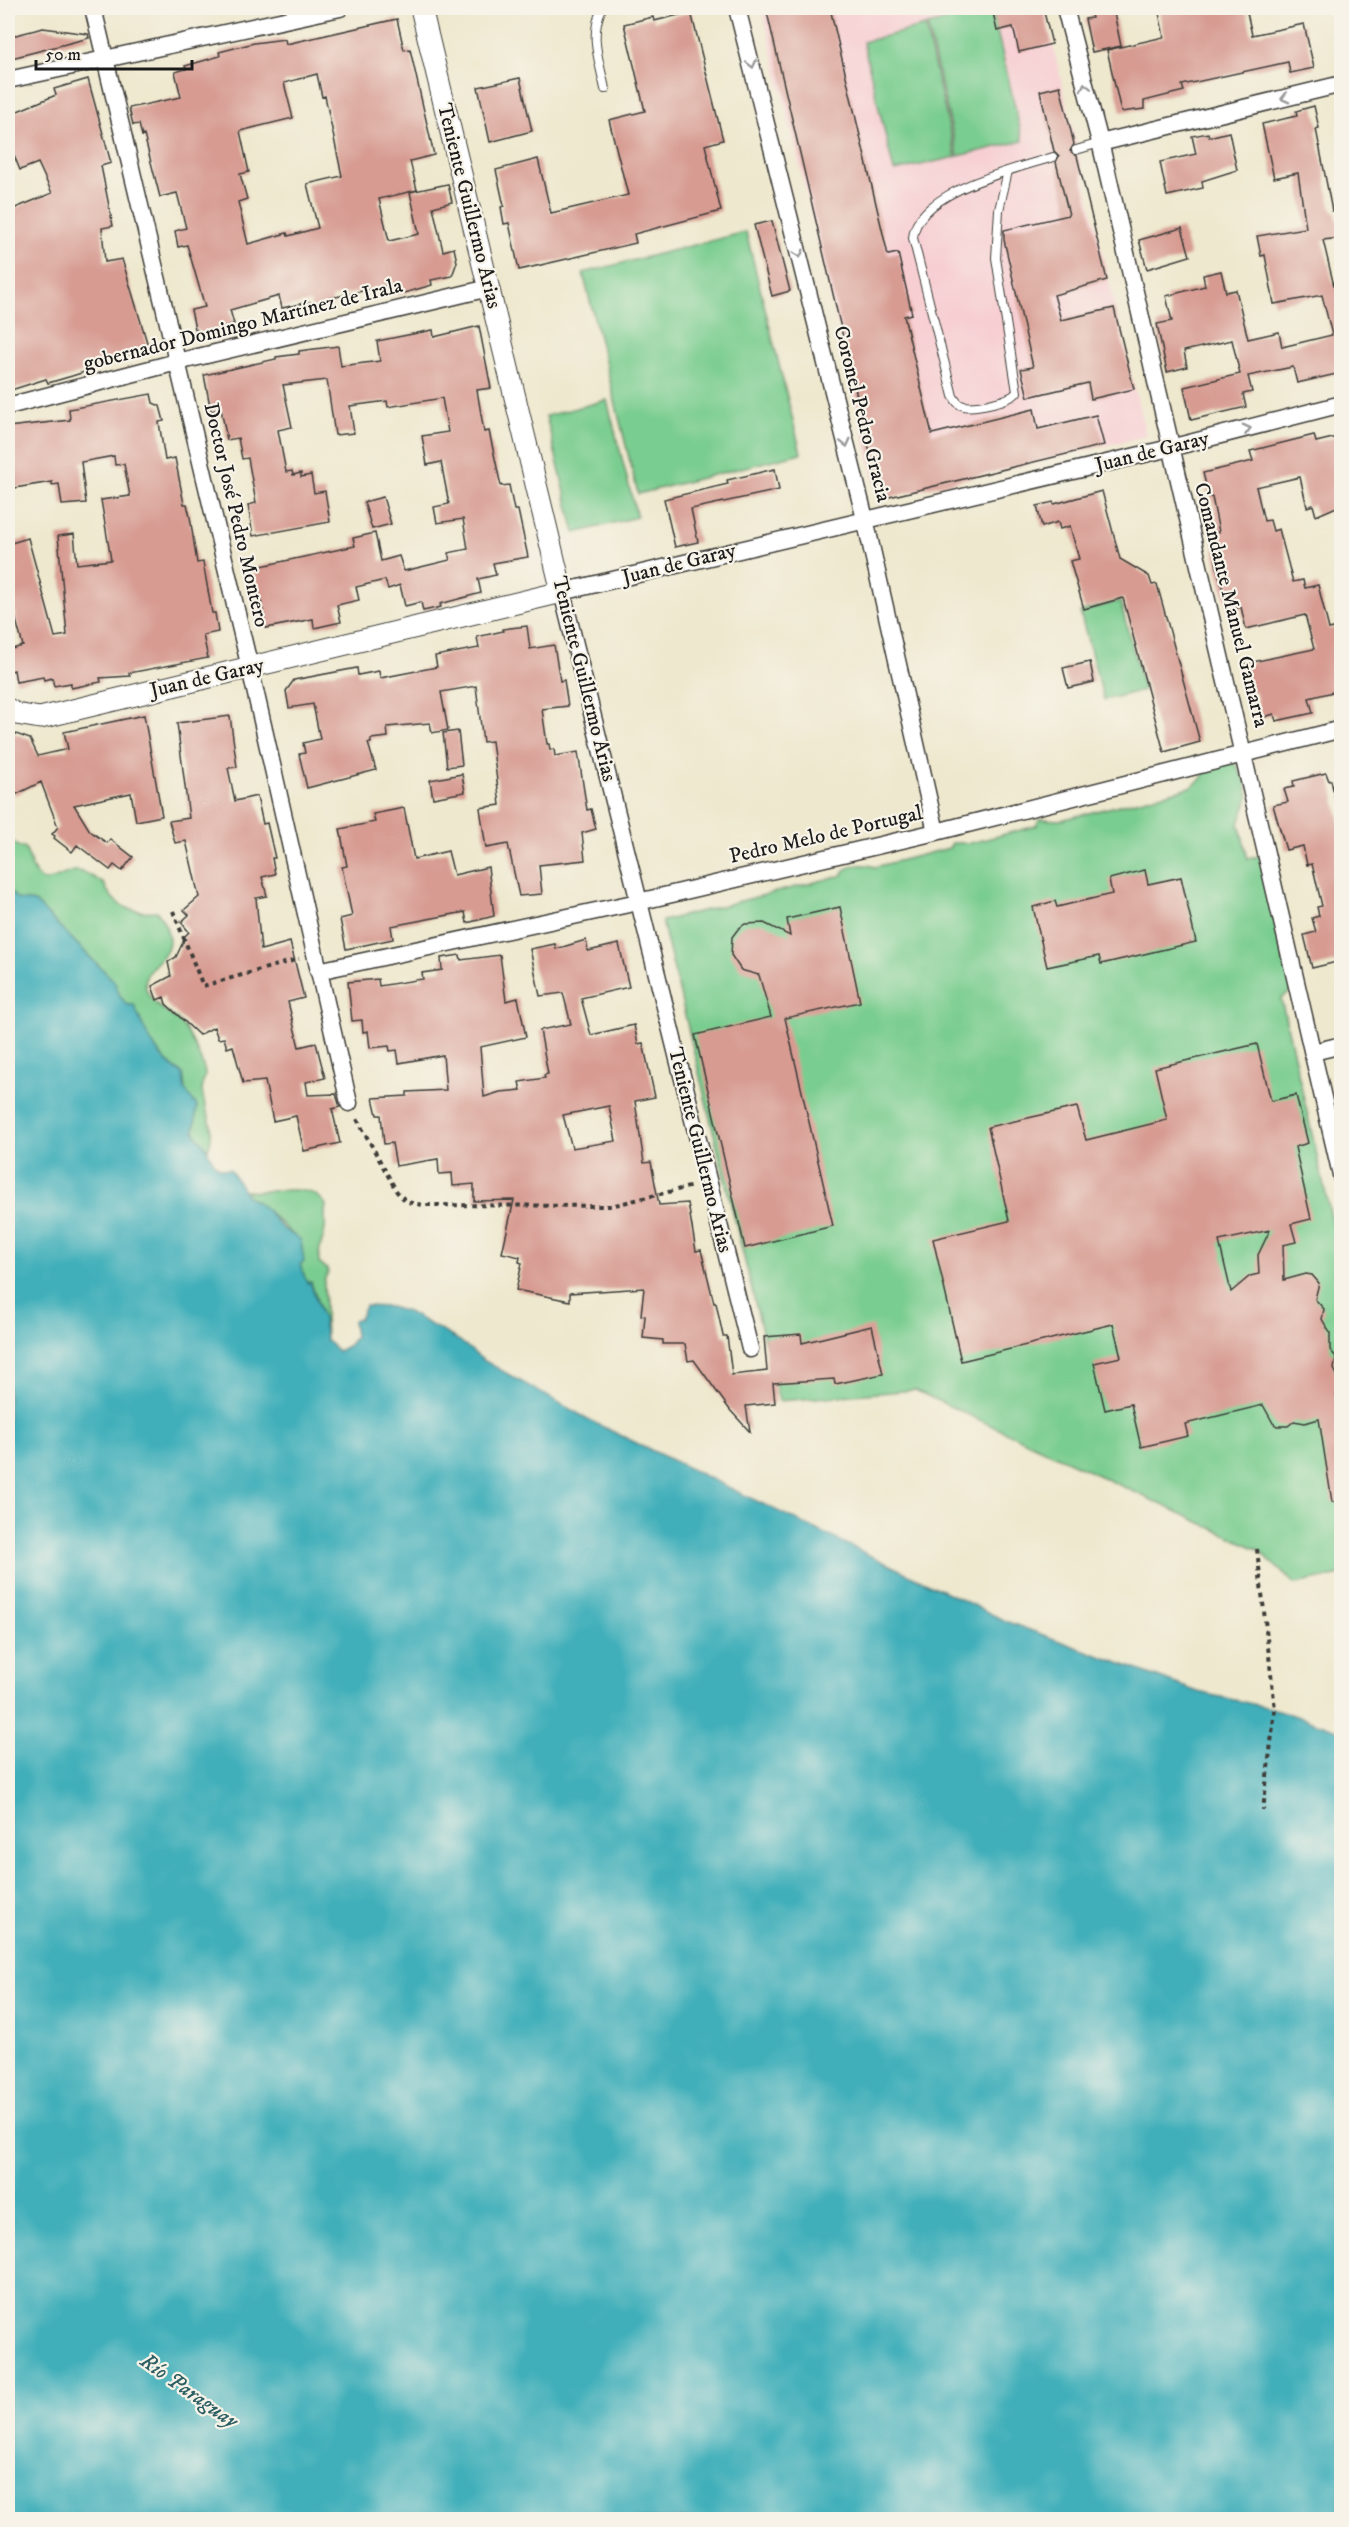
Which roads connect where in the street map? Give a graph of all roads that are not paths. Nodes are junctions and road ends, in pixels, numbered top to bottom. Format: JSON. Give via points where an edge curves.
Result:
{"nodes":[{"id":1,"x":93,"y":8,"type":"edge"},
{"id":2,"x":340,"y":8,"type":"edge"},
{"id":3,"x":421,"y":8,"type":"edge"},
{"id":4,"x":602,"y":8,"type":"edge"},
{"id":5,"x":737,"y":8,"type":"edge"},
{"id":6,"x":1065,"y":8,"type":"edge"},
{"id":7,"x":105,"y":58,"type":"junction"},
{"id":8,"x":8,"y":80,"type":"edge"},
{"id":9,"x":1341,"y":84,"type":"edge"},
{"id":10,"x":605,"y":89,"type":"dead end"},
{"id":11,"x":1100,"y":143,"type":"junction"},
{"id":12,"x":1076,"y":150,"type":"dead end"},
{"id":13,"x":1053,"y":158,"type":"dead end"},
{"id":14,"x":1008,"y":171,"type":"junction"},
{"id":15,"x":489,"y":288,"type":"junction"},
{"id":16,"x":177,"y":362,"type":"junction"},
{"id":17,"x":1341,"y":404,"type":"edge"},
{"id":18,"x":8,"y":406,"type":"edge"},
{"id":19,"x":1170,"y":448,"type":"junction"},
{"id":20,"x":865,"y":519,"type":"junction"},
{"id":21,"x":562,"y":592,"type":"junction"},
{"id":22,"x":250,"y":668,"type":"junction"},
{"id":23,"x":12,"y":712,"type":"edge"},
{"id":24,"x":1341,"y":729,"type":"edge"},
{"id":25,"x":1244,"y":753,"type":"junction"},
{"id":26,"x":936,"y":832,"type":"junction"},
{"id":27,"x":638,"y":902,"type":"junction"},
{"id":28,"x":316,"y":963,"type":"junction"},
{"id":29,"x":1341,"y":1045,"type":"edge"},
{"id":30,"x":1313,"y":1052,"type":"junction"},
{"id":31,"x":349,"y":1103,"type":"road end"},
{"id":32,"x":1341,"y":1179,"type":"edge"},
{"id":33,"x":750,"y":1349,"type":"dead end"}],
"edges":[{"from":1,"to":7,"type":"street","name":"Doctor José Pedro Montero"},
{"from":2,"to":7,"type":"street"},
{"from":3,"to":15,"type":"street","name":"Teniente Guillermo Arias"},
{"from":4,"to":10,"type":"lane","via":[[594,36]]},
{"from":5,"to":20,"type":"street","name":"Coronel Pedro Gracia","one_way":true},
{"from":11,"to":6,"type":"street","name":"Comandante Manuel Gamarra","one_way":true},
{"from":7,"to":8,"type":"street"},
{"from":7,"to":16,"type":"street","name":"Doctor José Pedro Montero"},
{"from":9,"to":11,"type":"street","one_way":true},
{"from":11,"to":12,"type":"lane"},
{"from":11,"to":19,"type":"street","name":"Comandante Manuel Gamarra"},
{"from":13,"to":14,"type":"lane"},
{"from":14,"to":14,"type":"lane","via":[[958,190],[926,210],[914,231],[953,396],[957,403],[967,406],[1008,400],[1017,392],[996,258],[999,210]]},
{"from":15,"to":16,"type":"street","name":"gobernador Domingo Martínez de Irala"},
{"from":15,"to":21,"type":"street","name":"Teniente Guillermo Arias"},
{"from":16,"to":18,"type":"street","name":"gobernador Domingo Martínez de Irala"},
{"from":16,"to":22,"type":"street","name":"Doctor José Pedro Montero"},
{"from":19,"to":17,"type":"street","name":"Juan de Garay","one_way":true},
{"from":19,"to":20,"type":"street","name":"Juan de Garay"},
{"from":19,"to":25,"type":"street","name":"Comandante Manuel Gamarra"},
{"from":20,"to":21,"type":"street","name":"Juan de Garay"},
{"from":20,"to":26,"type":"street","name":"Coronel Pedro Gracia"},
{"from":21,"to":22,"type":"street","name":"Juan de Garay"},
{"from":21,"to":27,"type":"street","name":"Teniente Guillermo Arias"},
{"from":22,"to":23,"type":"street","name":"Juan de Garay","via":[[40,718]]},
{"from":22,"to":28,"type":"street","name":"Doctor José Pedro Montero"},
{"from":24,"to":25,"type":"street","name":"Pedro Melo de Portugal"},
{"from":25,"to":26,"type":"street","name":"Pedro Melo de Portugal"},
{"from":25,"to":30,"type":"street","name":"Comandante Manuel Gamarra"},
{"from":26,"to":27,"type":"street","name":"Pedro Melo de Portugal"},
{"from":27,"to":28,"type":"street","name":"Pedro Melo de Portugal"},
{"from":27,"to":33,"type":"street","name":"Teniente Guillermo Arias"},
{"from":28,"to":31,"type":"street","name":"Doctor José Pedro Montero"},
{"from":29,"to":30,"type":"street"},
{"from":30,"to":32,"type":"street","name":"Comandante Manuel Gamarra"}]}
